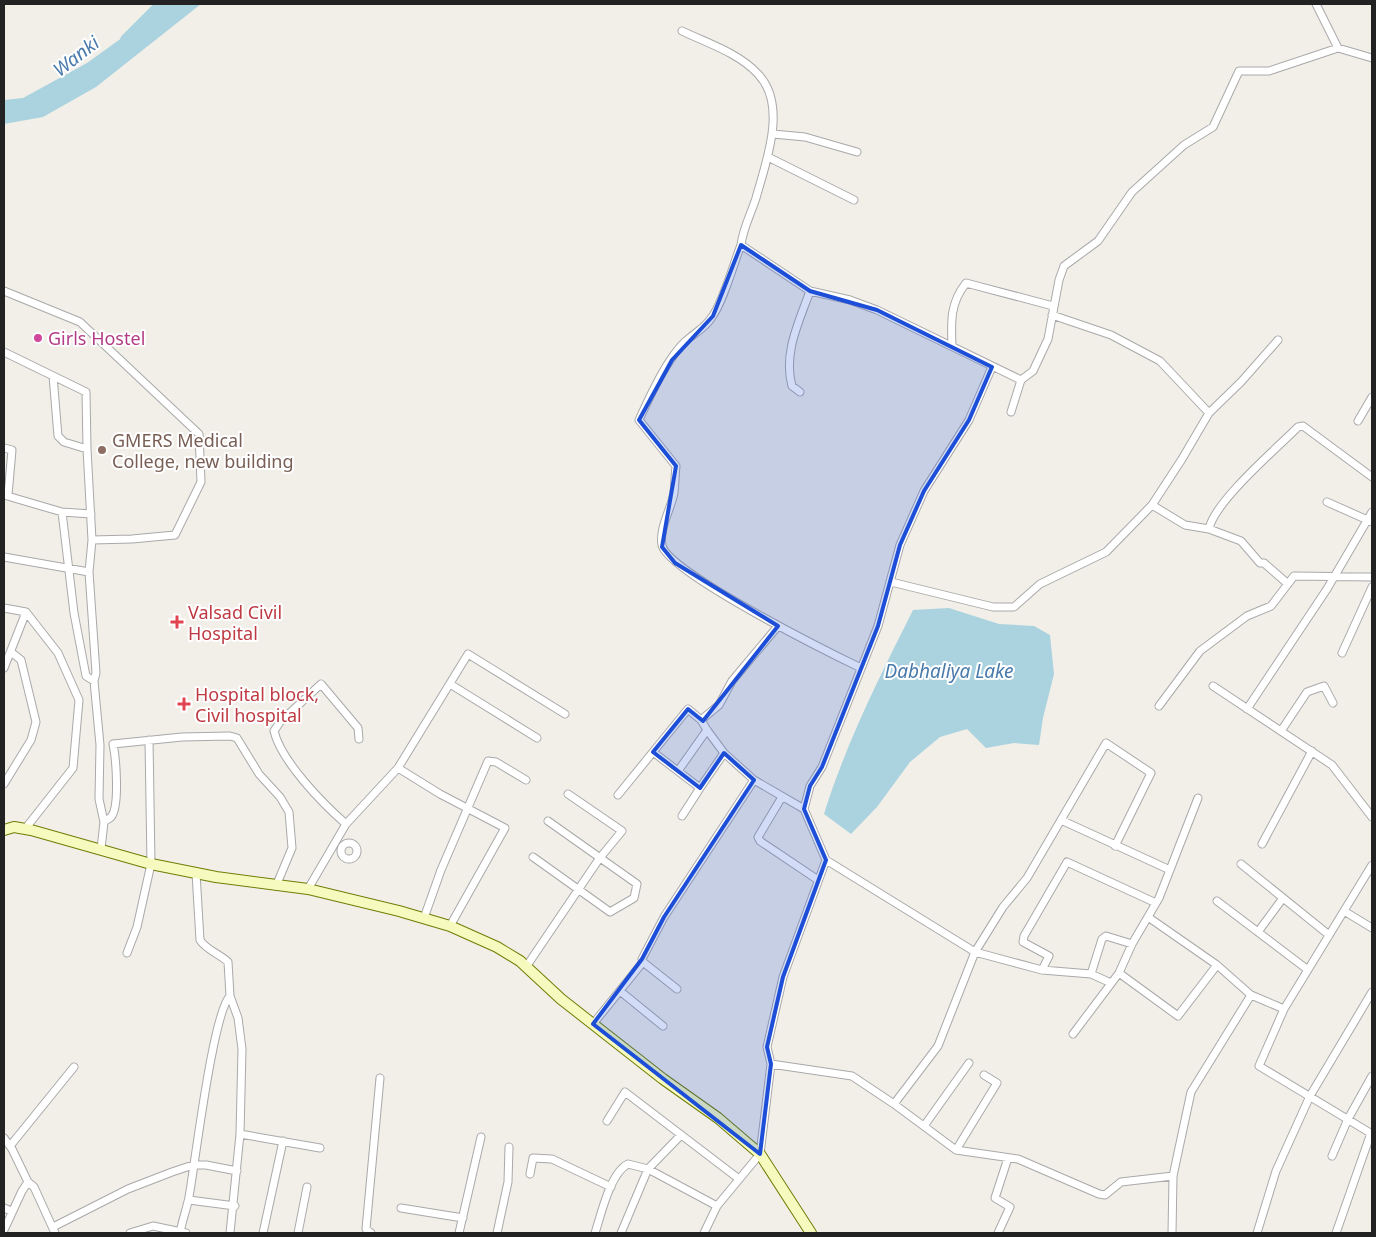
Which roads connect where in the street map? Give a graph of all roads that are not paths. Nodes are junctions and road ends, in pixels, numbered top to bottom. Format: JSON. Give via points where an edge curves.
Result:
{"nodes":[{"id":1,"x":1316,"y":4,"type":"edge"},
{"id":2,"x":682,"y":31,"type":"dead end"},
{"id":3,"x":1338,"y":48,"type":"junction"},
{"id":4,"x":1372,"y":58,"type":"edge"},
{"id":5,"x":774,"y":134,"type":"junction"},
{"id":6,"x":857,"y":152,"type":"dead end"},
{"id":7,"x":768,"y":157,"type":"junction"},
{"id":8,"x":854,"y":200,"type":"dead end"},
{"id":9,"x":741,"y":245,"type":"junction"},
{"id":10,"x":810,"y":291,"type":"junction"},
{"id":11,"x":4,"y":292,"type":"edge"},
{"id":12,"x":1053,"y":306,"type":"junction"},
{"id":13,"x":1052,"y":315,"type":"junction"},
{"id":14,"x":1278,"y":340,"type":"dead end"},
{"id":15,"x":952,"y":346,"type":"junction"},
{"id":16,"x":4,"y":352,"type":"edge"},
{"id":17,"x":992,"y":367,"type":"junction"},
{"id":18,"x":53,"y":376,"type":"junction"},
{"id":19,"x":1021,"y":380,"type":"junction"},
{"id":20,"x":800,"y":392,"type":"dead end"},
{"id":21,"x":1372,"y":396,"type":"edge"},
{"id":22,"x":1011,"y":412,"type":"dead end"},
{"id":23,"x":1209,"y":412,"type":"junction"},
{"id":24,"x":1358,"y":421,"type":"dead end"},
{"id":25,"x":4,"y":448,"type":"edge"},
{"id":26,"x":87,"y":449,"type":"junction"},
{"id":27,"x":1372,"y":477,"type":"edge"},
{"id":28,"x":6,"y":495,"type":"edge"},
{"id":29,"x":1327,"y":502,"type":"dead end"},
{"id":30,"x":1152,"y":505,"type":"junction"},
{"id":31,"x":62,"y":512,"type":"junction"},
{"id":32,"x":1372,"y":512,"type":"edge"},
{"id":33,"x":91,"y":514,"type":"junction"},
{"id":34,"x":1370,"y":521,"type":"edge"},
{"id":35,"x":1209,"y":529,"type":"junction"},
{"id":36,"x":92,"y":540,"type":"junction"},
{"id":37,"x":4,"y":557,"type":"edge"},
{"id":38,"x":68,"y":570,"type":"junction"},
{"id":39,"x":89,"y":572,"type":"junction"},
{"id":40,"x":1333,"y":576,"type":"junction"},
{"id":41,"x":1372,"y":577,"type":"edge"},
{"id":42,"x":891,"y":582,"type":"junction"},
{"id":43,"x":1288,"y":584,"type":"junction"},
{"id":44,"x":1372,"y":587,"type":"edge"},
{"id":45,"x":4,"y":608,"type":"edge"},
{"id":46,"x":26,"y":612,"type":"junction"},
{"id":47,"x":778,"y":626,"type":"junction"},
{"id":48,"x":10,"y":652,"type":"junction"},
{"id":49,"x":1342,"y":653,"type":"dead end"},
{"id":50,"x":4,"y":668,"type":"edge"},
{"id":51,"x":861,"y":668,"type":"junction"},
{"id":52,"x":94,"y":681,"type":"junction"},
{"id":53,"x":450,"y":684,"type":"junction"},
{"id":54,"x":1214,"y":686,"type":"dead end"},
{"id":55,"x":1333,"y":702,"type":"dead end"},
{"id":56,"x":1159,"y":706,"type":"dead end"},
{"id":57,"x":1247,"y":709,"type":"junction"},
{"id":58,"x":565,"y":714,"type":"dead end"},
{"id":59,"x":701,"y":720,"type":"junction"},
{"id":60,"x":707,"y":730,"type":"junction"},
{"id":61,"x":1281,"y":731,"type":"junction"},
{"id":62,"x":538,"y":738,"type":"dead end"},
{"id":63,"x":359,"y":739,"type":"dead end"},
{"id":64,"x":148,"y":740,"type":"junction"},
{"id":65,"x":1312,"y":751,"type":"junction"},
{"id":66,"x":653,"y":752,"type":"junction"},
{"id":67,"x":724,"y":753,"type":"junction"},
{"id":68,"x":398,"y":768,"type":"junction"},
{"id":69,"x":678,"y":771,"type":"junction"},
{"id":70,"x":526,"y":780,"type":"dead end"},
{"id":71,"x":754,"y":780,"type":"junction"},
{"id":72,"x":4,"y":784,"type":"edge"},
{"id":73,"x":700,"y":788,"type":"junction"},
{"id":74,"x":568,"y":794,"type":"dead end"},
{"id":75,"x":618,"y":795,"type":"dead end"},
{"id":76,"x":782,"y":797,"type":"junction"},
{"id":77,"x":1198,"y":798,"type":"dead end"},
{"id":78,"x":467,"y":808,"type":"junction"},
{"id":79,"x":804,"y":808,"type":"junction"},
{"id":80,"x":682,"y":816,"type":"dead end"},
{"id":81,"x":1372,"y":817,"type":"edge"},
{"id":82,"x":548,"y":820,"type":"dead end"},
{"id":83,"x":1061,"y":820,"type":"junction"},
{"id":84,"x":104,"y":822,"type":"junction"},
{"id":85,"x":346,"y":824,"type":"junction"},
{"id":86,"x":25,"y":829,"type":"junction"},
{"id":87,"x":4,"y":830,"type":"edge"},
{"id":88,"x":1262,"y":844,"type":"dead end"},
{"id":89,"x":1115,"y":846,"type":"junction"},
{"id":90,"x":101,"y":850,"type":"junction"},
{"id":91,"x":533,"y":857,"type":"dead end"},
{"id":92,"x":601,"y":857,"type":"junction"},
{"id":93,"x":826,"y":860,"type":"junction"},
{"id":94,"x":150,"y":864,"type":"junction"},
{"id":95,"x":1241,"y":864,"type":"dead end"},
{"id":96,"x":1372,"y":865,"type":"edge"},
{"id":97,"x":1170,"y":870,"type":"junction"},
{"id":98,"x":196,"y":873,"type":"junction"},
{"id":99,"x":818,"y":880,"type":"junction"},
{"id":100,"x":276,"y":886,"type":"junction"},
{"id":101,"x":308,"y":889,"type":"junction"},
{"id":102,"x":579,"y":890,"type":"junction"},
{"id":103,"x":1283,"y":898,"type":"junction"},
{"id":104,"x":1217,"y":901,"type":"dead end"},
{"id":105,"x":1156,"y":903,"type":"junction"},
{"id":106,"x":1344,"y":911,"type":"junction"},
{"id":107,"x":1148,"y":917,"type":"junction"},
{"id":108,"x":424,"y":918,"type":"junction"},
{"id":109,"x":450,"y":926,"type":"junction"},
{"id":110,"x":1372,"y":928,"type":"edge"},
{"id":111,"x":1258,"y":932,"type":"junction"},
{"id":112,"x":1329,"y":935,"type":"junction"},
{"id":113,"x":1132,"y":944,"type":"junction"},
{"id":114,"x":127,"y":952,"type":"dead end"},
{"id":115,"x":975,"y":952,"type":"junction"},
{"id":116,"x":643,"y":962,"type":"junction"},
{"id":117,"x":1217,"y":965,"type":"junction"},
{"id":118,"x":526,"y":967,"type":"junction"},
{"id":119,"x":1042,"y":970,"type":"junction"},
{"id":120,"x":1308,"y":970,"type":"junction"},
{"id":121,"x":1091,"y":974,"type":"junction"},
{"id":122,"x":1119,"y":974,"type":"junction"},
{"id":123,"x":1111,"y":983,"type":"junction"},
{"id":124,"x":677,"y":989,"type":"dead end"},
{"id":125,"x":620,"y":991,"type":"junction"},
{"id":126,"x":1372,"y":992,"type":"edge"},
{"id":127,"x":1251,"y":995,"type":"junction"},
{"id":128,"x":230,"y":996,"type":"junction"},
{"id":129,"x":1284,"y":1010,"type":"junction"},
{"id":130,"x":593,"y":1024,"type":"junction"},
{"id":131,"x":663,"y":1026,"type":"dead end"},
{"id":132,"x":1073,"y":1034,"type":"dead end"},
{"id":133,"x":969,"y":1063,"type":"dead end"},
{"id":134,"x":771,"y":1064,"type":"junction"},
{"id":135,"x":74,"y":1067,"type":"dead end"},
{"id":136,"x":984,"y":1075,"type":"dead end"},
{"id":137,"x":1372,"y":1076,"type":"edge"},
{"id":138,"x":380,"y":1078,"type":"dead end"},
{"id":139,"x":1310,"y":1096,"type":"junction"},
{"id":140,"x":894,"y":1104,"type":"junction"},
{"id":141,"x":1348,"y":1119,"type":"junction"},
{"id":142,"x":607,"y":1121,"type":"dead end"},
{"id":143,"x":924,"y":1126,"type":"junction"},
{"id":144,"x":240,"y":1134,"type":"junction"},
{"id":145,"x":1371,"y":1134,"type":"edge"},
{"id":146,"x":681,"y":1135,"type":"junction"},
{"id":147,"x":481,"y":1137,"type":"dead end"},
{"id":148,"x":4,"y":1138,"type":"edge"},
{"id":149,"x":283,"y":1141,"type":"junction"},
{"id":150,"x":10,"y":1146,"type":"junction"},
{"id":151,"x":509,"y":1147,"type":"dead end"},
{"id":152,"x":320,"y":1148,"type":"dead end"},
{"id":153,"x":956,"y":1150,"type":"junction"},
{"id":154,"x":760,"y":1154,"type":"junction"},
{"id":155,"x":1332,"y":1156,"type":"dead end"},
{"id":156,"x":1008,"y":1158,"type":"junction"},
{"id":157,"x":194,"y":1165,"type":"junction"},
{"id":158,"x":648,"y":1169,"type":"junction"},
{"id":159,"x":236,"y":1171,"type":"junction"},
{"id":160,"x":530,"y":1174,"type":"dead end"},
{"id":161,"x":1173,"y":1176,"type":"junction"},
{"id":162,"x":739,"y":1179,"type":"junction"},
{"id":163,"x":28,"y":1182,"type":"junction"},
{"id":164,"x":307,"y":1187,"type":"dead end"},
{"id":165,"x":611,"y":1187,"type":"junction"},
{"id":166,"x":189,"y":1200,"type":"junction"},
{"id":167,"x":235,"y":1206,"type":"junction"},
{"id":168,"x":717,"y":1206,"type":"junction"},
{"id":169,"x":4,"y":1208,"type":"edge"},
{"id":170,"x":401,"y":1208,"type":"dead end"},
{"id":171,"x":12,"y":1211,"type":"junction"},
{"id":172,"x":463,"y":1218,"type":"junction"},
{"id":173,"x":4,"y":1230,"type":"edge"},
{"id":174,"x":54,"y":1230,"type":"edge"},
{"id":175,"x":808,"y":1232,"type":"edge"},
{"id":176,"x":130,"y":1233,"type":"edge"},
{"id":177,"x":180,"y":1233,"type":"edge"},
{"id":178,"x":186,"y":1233,"type":"edge"},
{"id":179,"x":230,"y":1233,"type":"edge"},
{"id":180,"x":263,"y":1233,"type":"edge"},
{"id":181,"x":298,"y":1233,"type":"edge"},
{"id":182,"x":371,"y":1233,"type":"edge"},
{"id":183,"x":459,"y":1233,"type":"edge"},
{"id":184,"x":497,"y":1233,"type":"edge"},
{"id":185,"x":595,"y":1233,"type":"edge"},
{"id":186,"x":621,"y":1233,"type":"edge"},
{"id":187,"x":704,"y":1233,"type":"edge"},
{"id":188,"x":998,"y":1233,"type":"edge"},
{"id":189,"x":1172,"y":1233,"type":"edge"},
{"id":190,"x":1258,"y":1233,"type":"edge"},
{"id":191,"x":1336,"y":1233,"type":"edge"}],
"edges":[{"from":1,"to":3,"type":"street"},
{"from":2,"to":5,"type":"street","via":[[729,53],[759,74],[771,94]]},
{"from":3,"to":4,"type":"street"},
{"from":3,"to":12,"type":"street","via":[[1269,71],[1239,71],[1213,127],[1184,145],[1132,192],[1098,241],[1068,262],[1059,280]]},
{"from":5,"to":6,"type":"street","via":[[805,137]]},
{"from":5,"to":7,"type":"street"},
{"from":7,"to":8,"type":"street"},
{"from":7,"to":9,"type":"street"},
{"from":9,"to":10,"type":"street"},
{"from":9,"to":47,"type":"street","via":[[713,316],[700,332],[686,340],[650,394],[639,420],[676,466],[674,493],[662,547],[675,563]]},
{"from":10,"to":15,"type":"street","via":[[877,310]]},
{"from":10,"to":20,"type":"street","via":[[790,350],[788,372],[792,386]]},
{"from":11,"to":36,"type":"street","via":[[80,322],[199,434],[202,482],[175,535]]},
{"from":12,"to":13,"type":"street"},
{"from":12,"to":15,"type":"street","via":[[966,283],[953,305]]},
{"from":13,"to":19,"type":"street","via":[[1048,339],[1039,362]]},
{"from":13,"to":23,"type":"street","via":[[1111,335],[1160,361]]},
{"from":14,"to":23,"type":"street"},
{"from":15,"to":17,"type":"street"},
{"from":16,"to":18,"type":"street"},
{"from":17,"to":19,"type":"street"},
{"from":17,"to":42,"type":"street","via":[[969,420],[924,491],[900,545]]},
{"from":18,"to":26,"type":"street","via":[[58,436],[64,442]]},
{"from":18,"to":26,"type":"street","via":[[86,392]]},
{"from":19,"to":22,"type":"street"},
{"from":21,"to":24,"type":"street"},
{"from":23,"to":30,"type":"street"},
{"from":25,"to":28,"type":"street","via":[[12,450]]},
{"from":26,"to":33,"type":"street"},
{"from":27,"to":35,"type":"street","via":[[1303,426],[1238,487],[1210,521]]},
{"from":28,"to":31,"type":"street"},
{"from":29,"to":34,"type":"street"},
{"from":30,"to":35,"type":"street","via":[[1185,525]]},
{"from":30,"to":42,"type":"street","via":[[1106,552],[1040,584],[1014,607],[993,607]]},
{"from":31,"to":33,"type":"street"},
{"from":31,"to":38,"type":"street"},
{"from":32,"to":34,"type":"street"},
{"from":33,"to":36,"type":"street"},
{"from":34,"to":40,"type":"street"},
{"from":35,"to":43,"type":"street","via":[[1240,541]]},
{"from":36,"to":39,"type":"street"},
{"from":37,"to":38,"type":"street"},
{"from":38,"to":39,"type":"street"},
{"from":38,"to":52,"type":"street","via":[[86,676]]},
{"from":39,"to":52,"type":"street"},
{"from":40,"to":41,"type":"street"},
{"from":40,"to":43,"type":"street","via":[[1294,576]]},
{"from":40,"to":57,"type":"street"},
{"from":42,"to":51,"type":"street"},
{"from":43,"to":56,"type":"street","via":[[1271,606],[1246,616],[1200,651]]},
{"from":44,"to":49,"type":"street"},
{"from":45,"to":46,"type":"street"},
{"from":46,"to":48,"type":"street"},
{"from":46,"to":86,"type":"street","via":[[58,654],[79,700],[74,768]]},
{"from":47,"to":51,"type":"street"},
{"from":47,"to":59,"type":"street","via":[[732,681],[718,705]]},
{"from":48,"to":50,"type":"street"},
{"from":48,"to":72,"type":"street","via":[[21,660],[36,722],[31,740]]},
{"from":51,"to":79,"type":"street","via":[[822,767],[810,786]]},
{"from":52,"to":84,"type":"street","via":[[100,745],[99,799]]},
{"from":53,"to":58,"type":"street","via":[[468,654]]},
{"from":53,"to":62,"type":"street"},
{"from":53,"to":68,"type":"street"},
{"from":54,"to":57,"type":"street"},
{"from":55,"to":61,"type":"street","via":[[1324,686],[1307,692]]},
{"from":57,"to":61,"type":"street"},
{"from":59,"to":60,"type":"street"},
{"from":59,"to":66,"type":"street","via":[[688,708]]},
{"from":60,"to":67,"type":"street"},
{"from":60,"to":69,"type":"street"},
{"from":61,"to":65,"type":"street"},
{"from":63,"to":85,"type":"street","via":[[358,728],[321,684],[274,731],[278,746],[320,802]]},
{"from":64,"to":84,"type":"street","via":[[113,744],[116,795],[111,817]]},
{"from":64,"to":94,"type":"street"},
{"from":64,"to":100,"type":"street","via":[[237,738],[259,774],[289,812],[292,848]]},
{"from":65,"to":81,"type":"street","via":[[1332,765]]},
{"from":65,"to":88,"type":"street"},
{"from":66,"to":69,"type":"street"},
{"from":66,"to":75,"type":"street"},
{"from":67,"to":71,"type":"street"},
{"from":67,"to":73,"type":"street"},
{"from":68,"to":78,"type":"street"},
{"from":68,"to":85,"type":"street"},
{"from":69,"to":73,"type":"street"},
{"from":70,"to":78,"type":"street","via":[[496,762],[488,761]]},
{"from":71,"to":76,"type":"street"},
{"from":71,"to":116,"type":"street","via":[[664,917]]},
{"from":73,"to":80,"type":"street"},
{"from":74,"to":92,"type":"street","via":[[622,831]]},
{"from":76,"to":79,"type":"street"},
{"from":76,"to":99,"type":"street","via":[[758,837]]},
{"from":77,"to":97,"type":"street"},
{"from":78,"to":108,"type":"street"},
{"from":78,"to":109,"type":"street","via":[[505,828]]},
{"from":79,"to":93,"type":"street"},
{"from":82,"to":92,"type":"street"},
{"from":83,"to":89,"type":"street"},
{"from":83,"to":89,"type":"street","via":[[1106,743],[1151,773]]},
{"from":83,"to":115,"type":"street","via":[[1027,878],[1003,906]]},
{"from":84,"to":90,"type":"street"},
{"from":85,"to":101,"type":"street"},
{"from":86,"to":87,"type":"street"},
{"from":86,"to":90,"type":"street"},
{"from":89,"to":97,"type":"street"},
{"from":90,"to":94,"type":"street"},
{"from":91,"to":102,"type":"street"},
{"from":92,"to":102,"type":"street"},
{"from":92,"to":102,"type":"street","via":[[637,884],[634,898],[610,912]]},
{"from":93,"to":99,"type":"street"},
{"from":93,"to":115,"type":"street"},
{"from":94,"to":98,"type":"street"},
{"from":94,"to":114,"type":"street","via":[[138,927]]},
{"from":95,"to":103,"type":"street"},
{"from":96,"to":106,"type":"street"},
{"from":97,"to":105,"type":"street"},
{"from":98,"to":100,"type":"street"},
{"from":98,"to":128,"type":"street","via":[[200,940],[228,962]]},
{"from":99,"to":134,"type":"street","via":[[783,977],[767,1047]]},
{"from":100,"to":101,"type":"street"},
{"from":101,"to":108,"type":"street"},
{"from":102,"to":118,"type":"street"},
{"from":103,"to":111,"type":"street"},
{"from":103,"to":112,"type":"street"},
{"from":104,"to":111,"type":"street"},
{"from":105,"to":107,"type":"street"},
{"from":105,"to":119,"type":"street","via":[[1067,862],[1024,936],[1023,942],[1049,956]]},
{"from":106,"to":110,"type":"street"},
{"from":106,"to":112,"type":"street"},
{"from":107,"to":113,"type":"street"},
{"from":107,"to":117,"type":"street"},
{"from":108,"to":109,"type":"street"},
{"from":109,"to":118,"type":"street","via":[[497,946]]},
{"from":111,"to":120,"type":"street"},
{"from":112,"to":120,"type":"street"},
{"from":113,"to":121,"type":"street","via":[[1106,936],[1102,939]]},
{"from":113,"to":122,"type":"street"},
{"from":115,"to":119,"type":"street"},
{"from":115,"to":140,"type":"street","via":[[938,1046]]},
{"from":116,"to":124,"type":"street"},
{"from":116,"to":125,"type":"street"},
{"from":117,"to":122,"type":"street","via":[[1178,1016]]},
{"from":117,"to":127,"type":"street"},
{"from":118,"to":130,"type":"street"},
{"from":119,"to":121,"type":"street"},
{"from":120,"to":129,"type":"street"},
{"from":121,"to":123,"type":"street"},
{"from":122,"to":123,"type":"street"},
{"from":123,"to":132,"type":"street"},
{"from":125,"to":130,"type":"street"},
{"from":125,"to":131,"type":"street"},
{"from":126,"to":139,"type":"street"},
{"from":127,"to":129,"type":"street"},
{"from":127,"to":161,"type":"street","via":[[1191,1092]]},
{"from":128,"to":144,"type":"street","via":[[238,1018],[242,1049]]},
{"from":128,"to":157,"type":"street","via":[[225,1001],[216,1033]]},
{"from":129,"to":139,"type":"street","via":[[1259,1066]]},
{"from":130,"to":154,"type":"street","via":[[718,1118]]},
{"from":133,"to":143,"type":"street"},
{"from":134,"to":140,"type":"street","via":[[852,1076]]},
{"from":134,"to":154,"type":"street"},
{"from":135,"to":150,"type":"street"},
{"from":136,"to":153,"type":"street","via":[[997,1083]]},
{"from":137,"to":141,"type":"street"},
{"from":138,"to":182,"type":"street","via":[[366,1229]]},
{"from":139,"to":141,"type":"street"},
{"from":139,"to":190,"type":"street","via":[[1276,1171]]},
{"from":140,"to":143,"type":"street"},
{"from":141,"to":145,"type":"street"},
{"from":141,"to":155,"type":"street"},
{"from":142,"to":146,"type":"street","via":[[625,1092]]},
{"from":143,"to":153,"type":"street"},
{"from":144,"to":149,"type":"street"},
{"from":144,"to":159,"type":"street"},
{"from":145,"to":191,"type":"street"},
{"from":146,"to":158,"type":"street"},
{"from":146,"to":162,"type":"street"},
{"from":147,"to":172,"type":"street"},
{"from":148,"to":150,"type":"street"},
{"from":149,"to":152,"type":"street"},
{"from":149,"to":180,"type":"street"},
{"from":150,"to":163,"type":"street"},
{"from":151,"to":184,"type":"street","via":[[508,1182]]},
{"from":153,"to":156,"type":"street"},
{"from":154,"to":162,"type":"street"},
{"from":154,"to":175,"type":"street"},
{"from":156,"to":161,"type":"street","via":[[1018,1159],[1105,1195],[1121,1182]]},
{"from":156,"to":188,"type":"street","via":[[994,1198],[1010,1208]]},
{"from":157,"to":159,"type":"street"},
{"from":157,"to":166,"type":"street"},
{"from":157,"to":174,"type":"street","via":[[128,1189]]},
{"from":158,"to":165,"type":"street","via":[[624,1165]]},
{"from":158,"to":168,"type":"street"},
{"from":158,"to":186,"type":"street"},
{"from":159,"to":167,"type":"street"},
{"from":160,"to":165,"type":"street","via":[[533,1158],[552,1159]]},
{"from":161,"to":189,"type":"street"},
{"from":162,"to":168,"type":"street"},
{"from":163,"to":171,"type":"street"},
{"from":163,"to":174,"type":"street","via":[[34,1187]]},
{"from":164,"to":181,"type":"street"},
{"from":165,"to":185,"type":"street"},
{"from":166,"to":167,"type":"street"},
{"from":166,"to":177,"type":"street"},
{"from":167,"to":179,"type":"street"},
{"from":168,"to":187,"type":"street"},
{"from":169,"to":171,"type":"street"},
{"from":170,"to":172,"type":"street"},
{"from":171,"to":173,"type":"street"},
{"from":172,"to":183,"type":"street"},
{"from":176,"to":177,"type":"street","via":[[153,1226]]},
{"from":177,"to":178,"type":"street"}]}
